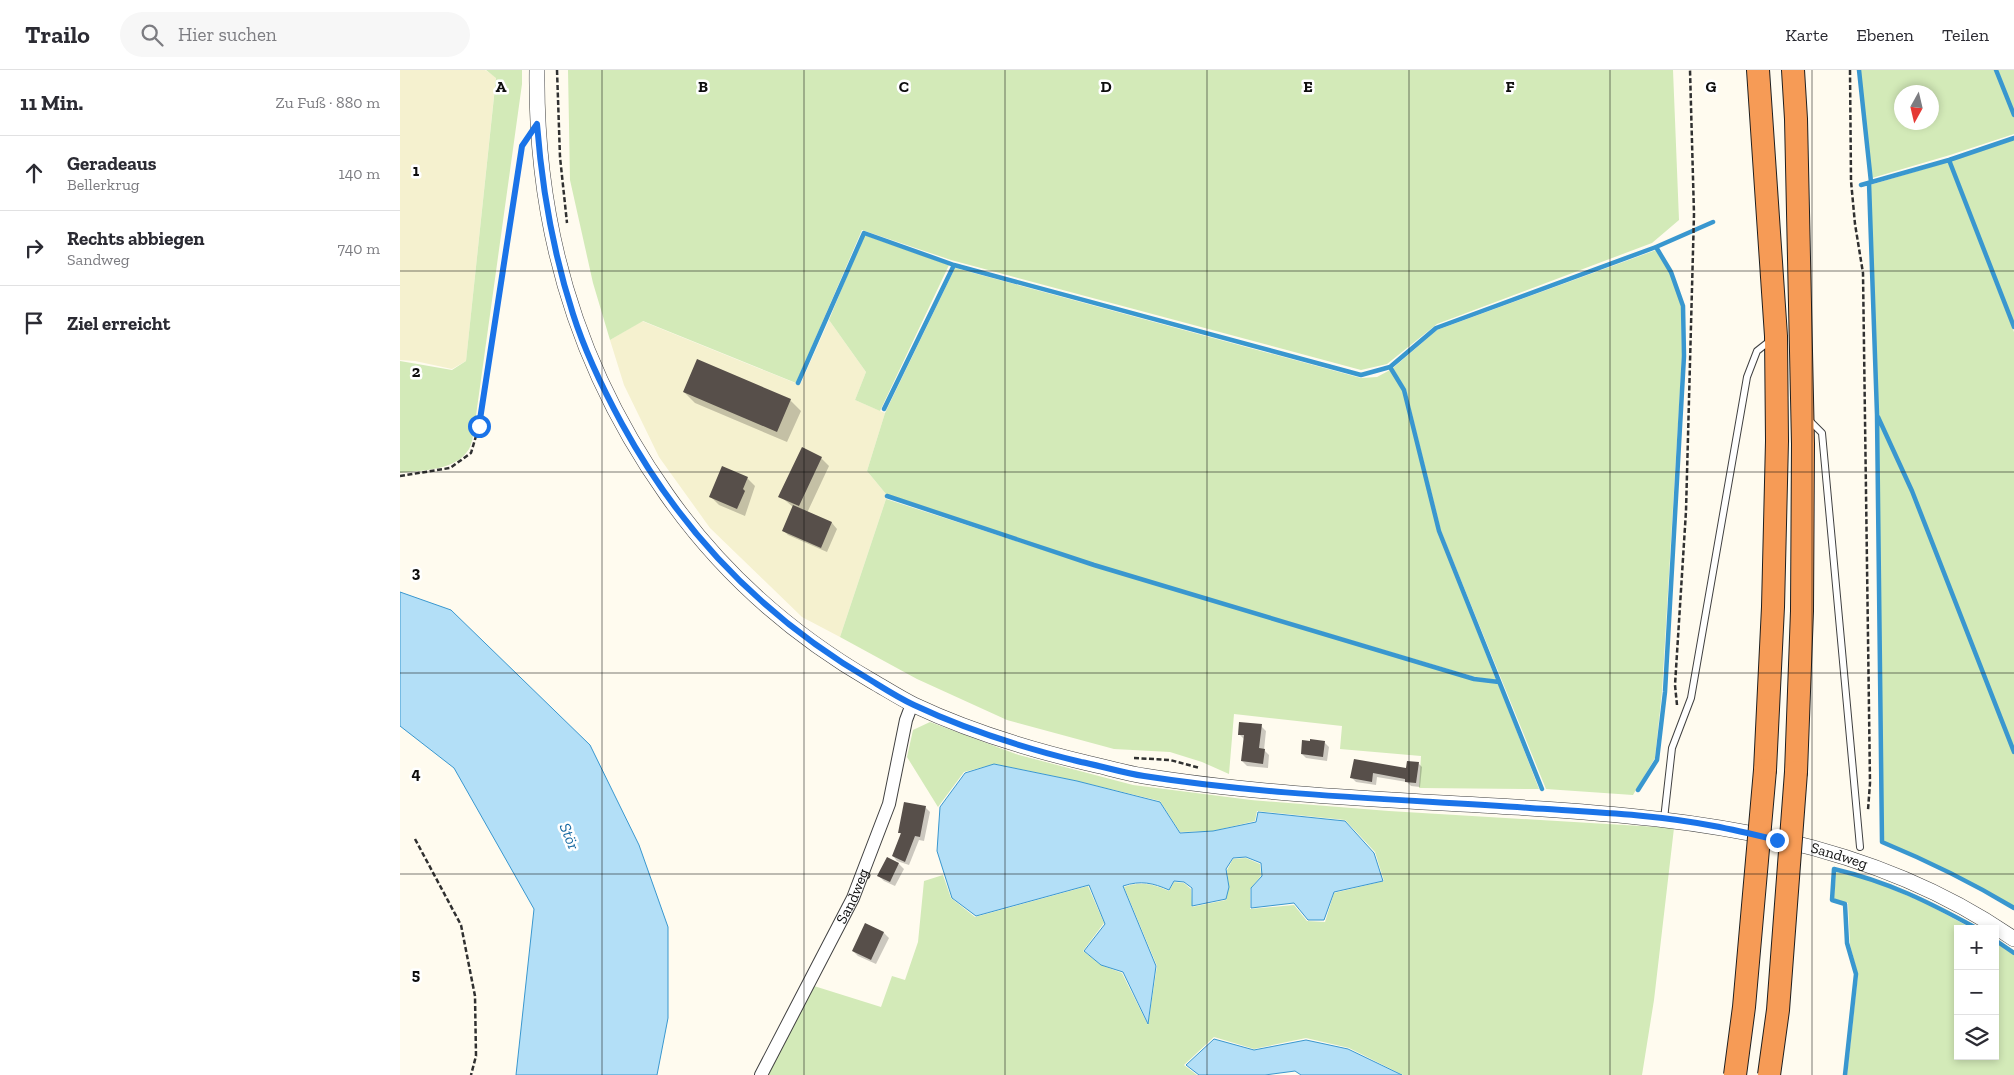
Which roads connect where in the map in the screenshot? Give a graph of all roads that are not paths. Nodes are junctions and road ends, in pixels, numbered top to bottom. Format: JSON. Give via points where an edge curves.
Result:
{"nodes":[{"id":1,"x":537,"y":70,"type":"edge"},
{"id":2,"x":1758,"y":70,"type":"edge"},
{"id":3,"x":1793,"y":70,"type":"edge"},
{"id":4,"x":1776,"y":336,"type":"junction"},
{"id":5,"x":1803,"y":414,"type":"junction"},
{"id":6,"x":912,"y":704,"type":"junction"},
{"id":7,"x":1664,"y":819,"type":"junction"},
{"id":8,"x":1860,"y":847,"type":"dead end"},
{"id":9,"x":2014,"y":939,"type":"edge"},
{"id":10,"x":761,"y":1075,"type":"edge"},
{"id":11,"x":1734,"y":1075,"type":"edge"},
{"id":12,"x":1769,"y":1075,"type":"edge"}],
"edges":[{"from":1,"to":6,"type":"street","name":"Sandweg","via":[[540,170],[551,234],[589,357],[643,462],[706,546],[766,606],[842,664]]},
{"from":2,"to":4,"type":"highway"},
{"from":3,"to":5,"type":"highway"},
{"from":4,"to":7,"type":"lane","via":[[1757,350],[1746,377],[1691,698],[1672,748]]},
{"from":4,"to":11,"type":"highway","bridge":true,"via":[[1774,607],[1765,770],[1744,1007]]},
{"from":5,"to":8,"type":"lane","via":[[1822,433]]},
{"from":5,"to":12,"type":"highway","bridge":true,"via":[[1802,611],[1796,772],[1778,1010]]},
{"from":6,"to":7,"type":"street","name":"Sandweg","via":[[1047,754],[1142,776],[1249,789]]},
{"from":6,"to":10,"type":"street","name":"Sandweg","via":[[889,804],[853,898]]},
{"from":7,"to":9,"type":"street","name":"Sandweg","via":[[1713,825],[1855,860],[1937,893]]}]}
